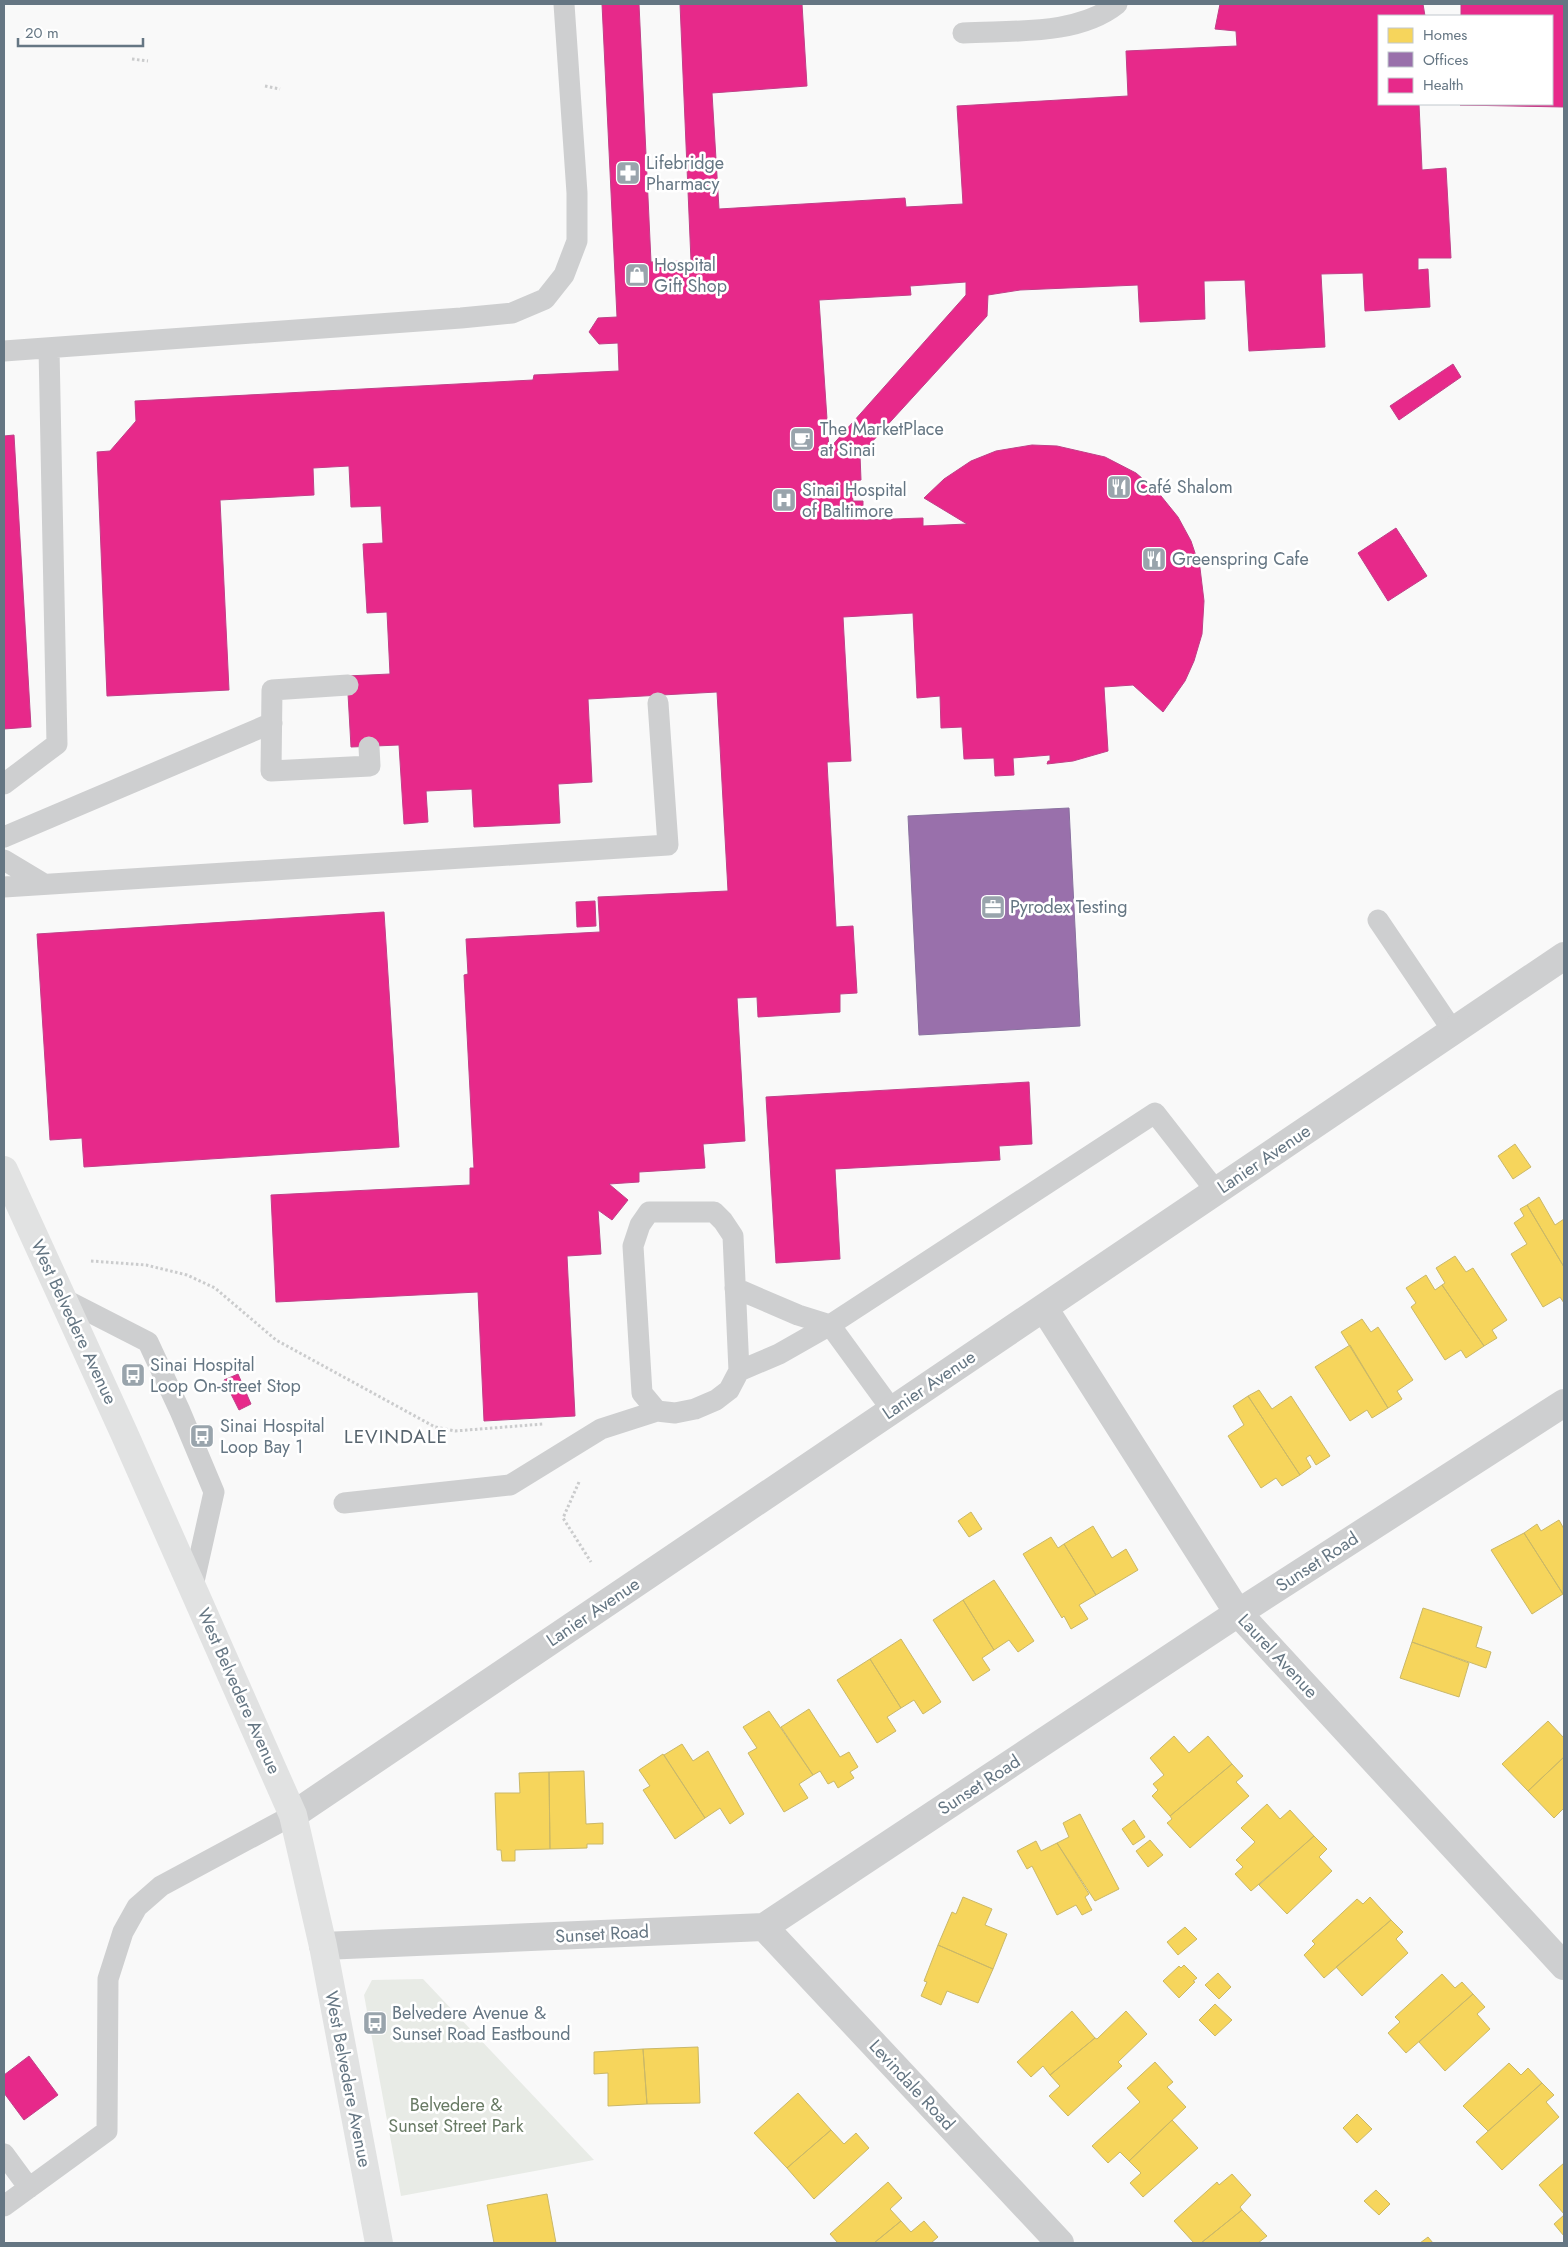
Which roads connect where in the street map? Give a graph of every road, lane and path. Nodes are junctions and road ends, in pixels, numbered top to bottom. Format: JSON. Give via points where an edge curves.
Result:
{"nodes":[{"id":1,"x":564,"y":4,"type":"edge"},
{"id":2,"x":1117,"y":4,"type":"edge"},
{"id":3,"x":963,"y":33,"type":"dead end"},
{"id":4,"x":132,"y":59,"type":"dead end"},
{"id":5,"x":148,"y":61,"type":"dead end"},
{"id":6,"x":265,"y":86,"type":"dead end"},
{"id":7,"x":280,"y":89,"type":"dead end"},
{"id":8,"x":49,"y":348,"type":"junction"},
{"id":9,"x":4,"y":351,"type":"edge"},
{"id":10,"x":348,"y":685,"type":"dead end"},
{"id":11,"x":658,"y":704,"type":"dead end"},
{"id":12,"x":272,"y":723,"type":"junction"},
{"id":13,"x":369,"y":747,"type":"dead end"},
{"id":14,"x":4,"y":784,"type":"edge"},
{"id":15,"x":4,"y":837,"type":"edge"},
{"id":16,"x":4,"y":860,"type":"edge"},
{"id":17,"x":44,"y":884,"type":"junction"},
{"id":18,"x":4,"y":887,"type":"edge"},
{"id":19,"x":1378,"y":920,"type":"dead end"},
{"id":20,"x":1564,"y":956,"type":"edge"},
{"id":21,"x":1453,"y":1031,"type":"junction"},
{"id":22,"x":4,"y":1170,"type":"edge"},
{"id":23,"x":1216,"y":1191,"type":"junction"},
{"id":24,"x":91,"y":1261,"type":"dead end"},
{"id":25,"x":736,"y":1288,"type":"junction"},
{"id":26,"x":64,"y":1299,"type":"junction"},
{"id":27,"x":1044,"y":1308,"type":"junction"},
{"id":28,"x":830,"y":1325,"type":"junction"},
{"id":29,"x":739,"y":1371,"type":"junction"},
{"id":30,"x":1564,"y":1403,"type":"edge"},
{"id":31,"x":892,"y":1410,"type":"junction"},
{"id":32,"x":657,"y":1412,"type":"junction"},
{"id":33,"x":549,"y":1423,"type":"dead end"},
{"id":34,"x":602,"y":1428,"type":"junction"},
{"id":35,"x":344,"y":1503,"type":"dead end"},
{"id":36,"x":591,"y":1562,"type":"dead end"},
{"id":37,"x":192,"y":1586,"type":"junction"},
{"id":38,"x":1238,"y":1613,"type":"junction"},
{"id":39,"x":292,"y":1815,"type":"junction"},
{"id":40,"x":764,"y":1927,"type":"junction"},
{"id":41,"x":323,"y":1946,"type":"junction"},
{"id":42,"x":1564,"y":1966,"type":"edge"},
{"id":43,"x":4,"y":2154,"type":"edge"},
{"id":44,"x":29,"y":2188,"type":"junction"},
{"id":45,"x":4,"y":2206,"type":"edge"},
{"id":46,"x":379,"y":2243,"type":"edge"},
{"id":47,"x":1060,"y":2243,"type":"edge"}],
"edges":[{"from":1,"to":8,"type":"lane","via":[[577,193],[577,241],[564,275],[544,299],[512,313]]},
{"from":2,"to":3,"type":"lane","via":[[1093,19],[1066,26]]},
{"from":4,"to":5,"type":"path"},
{"from":6,"to":7,"type":"path"},
{"from":8,"to":9,"type":"lane"},
{"from":8,"to":14,"type":"lane","via":[[56,744]]},
{"from":10,"to":12,"type":"lane","via":[[272,690]]},
{"from":11,"to":17,"type":"lane","via":[[668,845]]},
{"from":12,"to":13,"type":"lane","via":[[271,771],[370,766]]},
{"from":12,"to":15,"type":"lane"},
{"from":16,"to":17,"type":"lane"},
{"from":17,"to":18,"type":"lane"},
{"from":19,"to":21,"type":"lane"},
{"from":20,"to":21,"type":"street","name":"Lanier Avenue"},
{"from":21,"to":23,"type":"street","name":"Lanier Avenue"},
{"from":22,"to":26,"type":"main road","name":"West Belvedere Avenue"},
{"from":23,"to":27,"type":"street","name":"Lanier Avenue"},
{"from":23,"to":28,"type":"lane","via":[[1155,1113]]},
{"from":24,"to":33,"type":"path","via":[[146,1265],[187,1275],[215,1288],[276,1340],[435,1427],[455,1431]]},
{"from":25,"to":28,"type":"lane"},
{"from":25,"to":29,"type":"lane"},
{"from":25,"to":32,"type":"lane","via":[[733,1236],[714,1212],[649,1212],[640,1225],[633,1246],[642,1393]]},
{"from":26,"to":37,"type":"main road","name":"West Belvedere Avenue"},
{"from":26,"to":37,"type":"lane","via":[[148,1342],[180,1411],[214,1492]]},
{"from":27,"to":31,"type":"street","name":"Lanier Avenue"},
{"from":27,"to":38,"type":"street","name":"Laurel Avenue"},
{"from":28,"to":29,"type":"lane","via":[[779,1354]]},
{"from":28,"to":31,"type":"lane"},
{"from":29,"to":32,"type":"lane","via":[[729,1390],[716,1400],[682,1412]]},
{"from":30,"to":38,"type":"street","name":"Sunset Road"},
{"from":31,"to":39,"type":"street","name":"Lanier Avenue"},
{"from":32,"to":34,"type":"lane"},
{"from":34,"to":35,"type":"lane","via":[[510,1485]]},
{"from":34,"to":36,"type":"path","via":[[563,1518]]},
{"from":37,"to":39,"type":"main road","name":"West Belvedere Avenue"},
{"from":38,"to":40,"type":"street","name":"Sunset Road"},
{"from":38,"to":42,"type":"street","name":"Laurel Avenue"},
{"from":39,"to":41,"type":"main road","name":"West Belvedere Avenue"},
{"from":39,"to":44,"type":"lane","via":[[161,1886],[138,1907],[123,1932],[108,1980],[107,2131]]},
{"from":40,"to":41,"type":"street","name":"Sunset Road"},
{"from":40,"to":47,"type":"street","name":"Levindale Road"},
{"from":41,"to":46,"type":"main road","name":"West Belvedere Avenue"},
{"from":43,"to":44,"type":"lane"},
{"from":44,"to":45,"type":"lane"}]}
